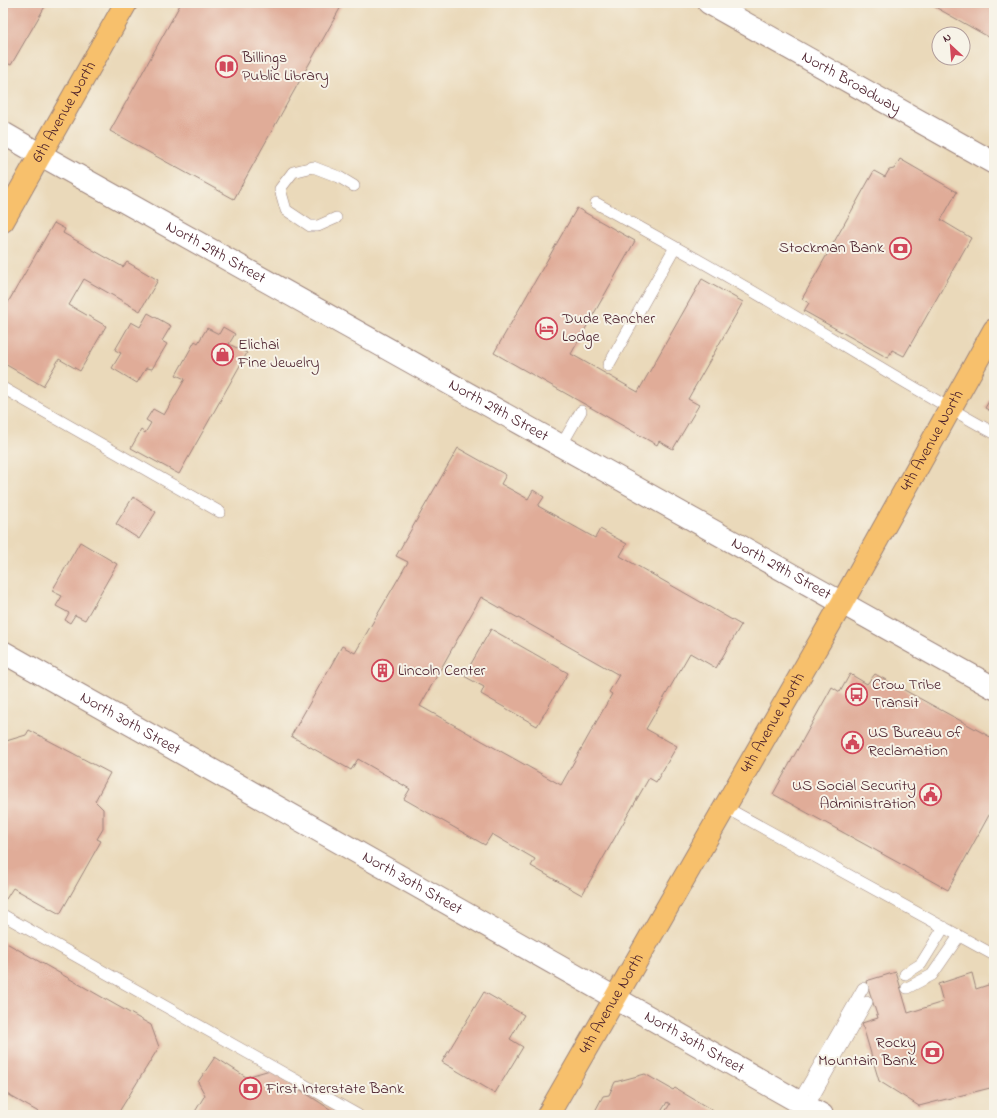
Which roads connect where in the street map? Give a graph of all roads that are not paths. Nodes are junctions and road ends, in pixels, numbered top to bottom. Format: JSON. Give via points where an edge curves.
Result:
{"nodes":[{"id":1,"x":126,"y":3,"type":"edge"},
{"id":2,"x":709,"y":3,"type":"edge"},
{"id":3,"x":3,"y":133,"type":"edge"},
{"id":4,"x":41,"y":155,"type":"junction"},
{"id":5,"x":994,"y":163,"type":"edge"},
{"id":6,"x":354,"y":186,"type":"dead end"},
{"id":7,"x":596,"y":203,"type":"dead end"},
{"id":8,"x":336,"y":218,"type":"dead end"},
{"id":9,"x":3,"y":221,"type":"edge"},
{"id":10,"x":675,"y":247,"type":"junction"},
{"id":11,"x":994,"y":330,"type":"edge"},
{"id":12,"x":608,"y":366,"type":"dead end"},
{"id":13,"x":3,"y":388,"type":"edge"},
{"id":14,"x":950,"y":409,"type":"junction"},
{"id":15,"x":581,"y":411,"type":"dead end"},
{"id":16,"x":994,"y":433,"type":"edge"},
{"id":17,"x":561,"y":446,"type":"junction"},
{"id":18,"x":220,"y":512,"type":"dead end"},
{"id":19,"x":842,"y":603,"type":"junction"},
{"id":20,"x":3,"y":652,"type":"edge"},
{"id":21,"x":994,"y":688,"type":"edge"},
{"id":22,"x":725,"y":807,"type":"junction"},
{"id":23,"x":3,"y":915,"type":"edge"},
{"id":24,"x":944,"y":928,"type":"junction"},
{"id":25,"x":959,"y":936,"type":"junction"},
{"id":26,"x":994,"y":955,"type":"edge"},
{"id":27,"x":905,"y":974,"type":"dead end"},
{"id":28,"x":863,"y":988,"type":"dead end"},
{"id":29,"x":907,"y":988,"type":"dead end"},
{"id":30,"x":615,"y":998,"type":"junction"},
{"id":31,"x":867,"y":1002,"type":"dead end"},
{"id":32,"x":809,"y":1108,"type":"edge"},
{"id":33,"x":358,"y":1115,"type":"edge"},
{"id":34,"x":548,"y":1115,"type":"edge"}],
"edges":[{"from":1,"to":4,"type":"main road","name":"6th Avenue North"},
{"from":2,"to":5,"type":"street","name":"North Broadway"},
{"from":3,"to":4,"type":"street","name":"North 29th Street"},
{"from":4,"to":9,"type":"main road","name":"6th Avenue North"},
{"from":4,"to":17,"type":"street","name":"North 29th Street"},
{"from":6,"to":8,"type":"lane","via":[[313,167],[293,172],[280,189],[286,210],[310,226],[318,226]]},
{"from":7,"to":10,"type":"lane"},
{"from":10,"to":12,"type":"lane"},
{"from":10,"to":14,"type":"lane"},
{"from":11,"to":14,"type":"main road","name":"4th Avenue North"},
{"from":13,"to":18,"type":"lane"},
{"from":14,"to":16,"type":"lane"},
{"from":14,"to":19,"type":"main road","name":"4th Avenue North"},
{"from":15,"to":17,"type":"lane"},
{"from":17,"to":19,"type":"street","name":"North 29th Street"},
{"from":19,"to":21,"type":"street","name":"North 29th Street"},
{"from":19,"to":22,"type":"main road","name":"4th Avenue North"},
{"from":20,"to":30,"type":"street","name":"North 30th Street"},
{"from":22,"to":24,"type":"lane"},
{"from":22,"to":30,"type":"main road","name":"4th Avenue North"},
{"from":23,"to":33,"type":"lane"},
{"from":24,"to":25,"type":"lane"},
{"from":24,"to":27,"type":"lane","via":[[921,964]]},
{"from":25,"to":26,"type":"lane"},
{"from":25,"to":29,"type":"lane","via":[[932,975]]},
{"from":28,"to":32,"type":"lane"},
{"from":30,"to":32,"type":"street","name":"North 30th Street"},
{"from":30,"to":34,"type":"main road","name":"4th Avenue North"},
{"from":31,"to":32,"type":"lane"}]}
